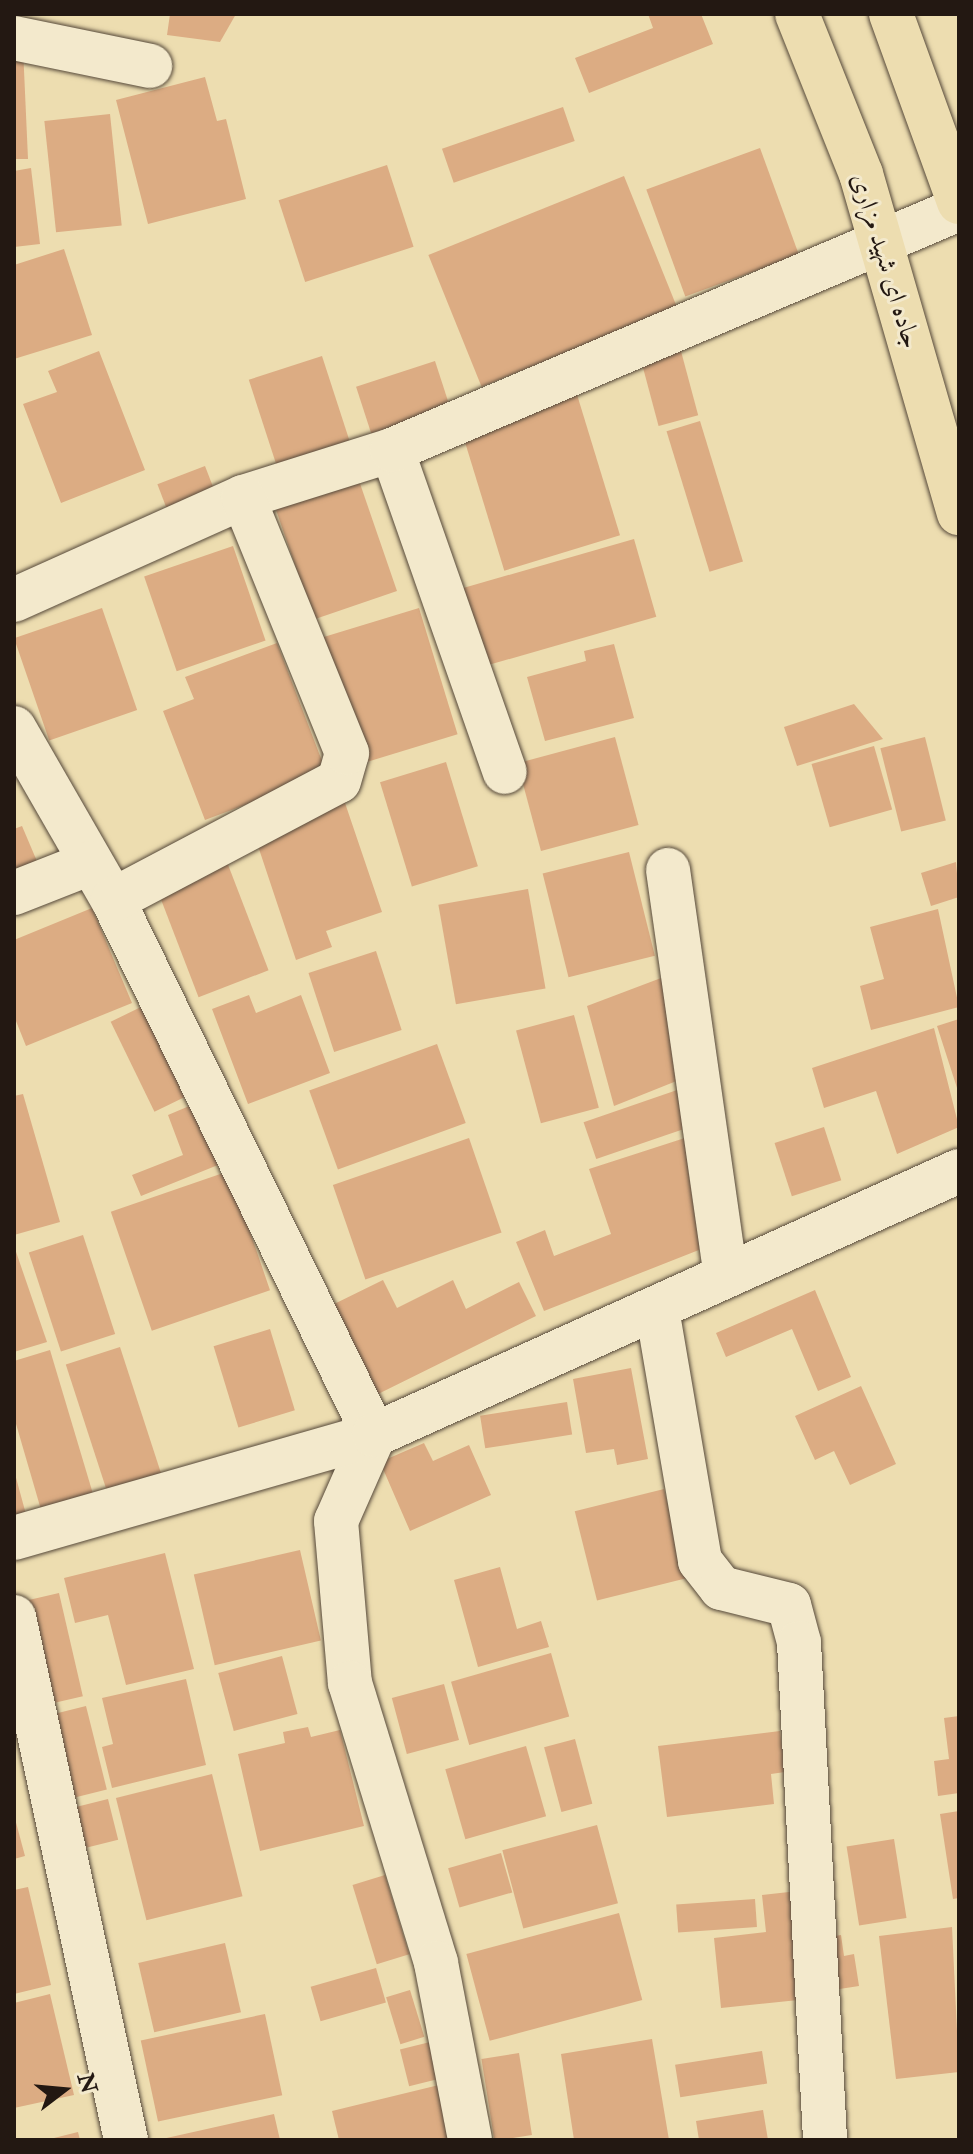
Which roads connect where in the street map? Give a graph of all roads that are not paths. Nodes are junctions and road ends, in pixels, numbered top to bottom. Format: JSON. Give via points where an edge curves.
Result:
{"nodes":[{"id":1,"x":797,"y":14,"type":"edge"},
{"id":2,"x":891,"y":14,"type":"edge"},
{"id":3,"x":14,"y":38,"type":"edge"},
{"id":4,"x":150,"y":66,"type":"dead end"},
{"id":5,"x":951,"y":145,"type":"edge"},
{"id":6,"x":959,"y":202,"type":"edge"},
{"id":7,"x":959,"y":209,"type":"edge"},
{"id":8,"x":882,"y":246,"type":"junction"},
{"id":9,"x":392,"y":450,"type":"junction"},
{"id":10,"x":243,"y":497,"type":"junction"},
{"id":11,"x":959,"y":513,"type":"edge"},
{"id":12,"x":14,"y":600,"type":"edge"},
{"id":13,"x":16,"y":736,"type":"edge"},
{"id":14,"x":505,"y":772,"type":"dead end"},
{"id":15,"x":90,"y":863,"type":"junction"},
{"id":16,"x":668,"y":870,"type":"dead end"},
{"id":17,"x":14,"y":893,"type":"edge"},
{"id":18,"x":113,"y":900,"type":"junction"},
{"id":19,"x":959,"y":1171,"type":"edge"},
{"id":20,"x":726,"y":1275,"type":"junction"},
{"id":21,"x":657,"y":1309,"type":"junction"},
{"id":22,"x":374,"y":1435,"type":"junction"},
{"id":23,"x":14,"y":1538,"type":"edge"},
{"id":24,"x":14,"y":1617,"type":"edge"},
{"id":25,"x":126,"y":2140,"type":"edge"},
{"id":26,"x":470,"y":2140,"type":"edge"},
{"id":27,"x":825,"y":2140,"type":"edge"}],
"edges":[{"from":1,"to":8,"type":"main road","name":"جاده ای شهید مزاری"},
{"from":2,"to":5,"type":"main road"},
{"from":3,"to":4,"type":"street"},
{"from":5,"to":6,"type":"main road"},
{"from":7,"to":8,"type":"street"},
{"from":8,"to":9,"type":"street"},
{"from":8,"to":11,"type":"main road","name":"جاده ای شهید مزاری"},
{"from":9,"to":10,"type":"street"},
{"from":9,"to":14,"type":"street"},
{"from":10,"to":12,"type":"street"},
{"from":10,"to":18,"type":"street","via":[[347,753],[339,781]]},
{"from":13,"to":15,"type":"street"},
{"from":15,"to":17,"type":"street"},
{"from":15,"to":18,"type":"street"},
{"from":16,"to":20,"type":"street"},
{"from":18,"to":22,"type":"street"},
{"from":19,"to":20,"type":"street"},
{"from":20,"to":21,"type":"street"},
{"from":21,"to":22,"type":"street"},
{"from":21,"to":27,"type":"street","via":[[700,1561],[721,1588],[789,1605],[799,1643]]},
{"from":22,"to":23,"type":"street"},
{"from":22,"to":26,"type":"street","via":[[336,1521],[350,1683],[436,1963]]},
{"from":24,"to":25,"type":"street"}]}
